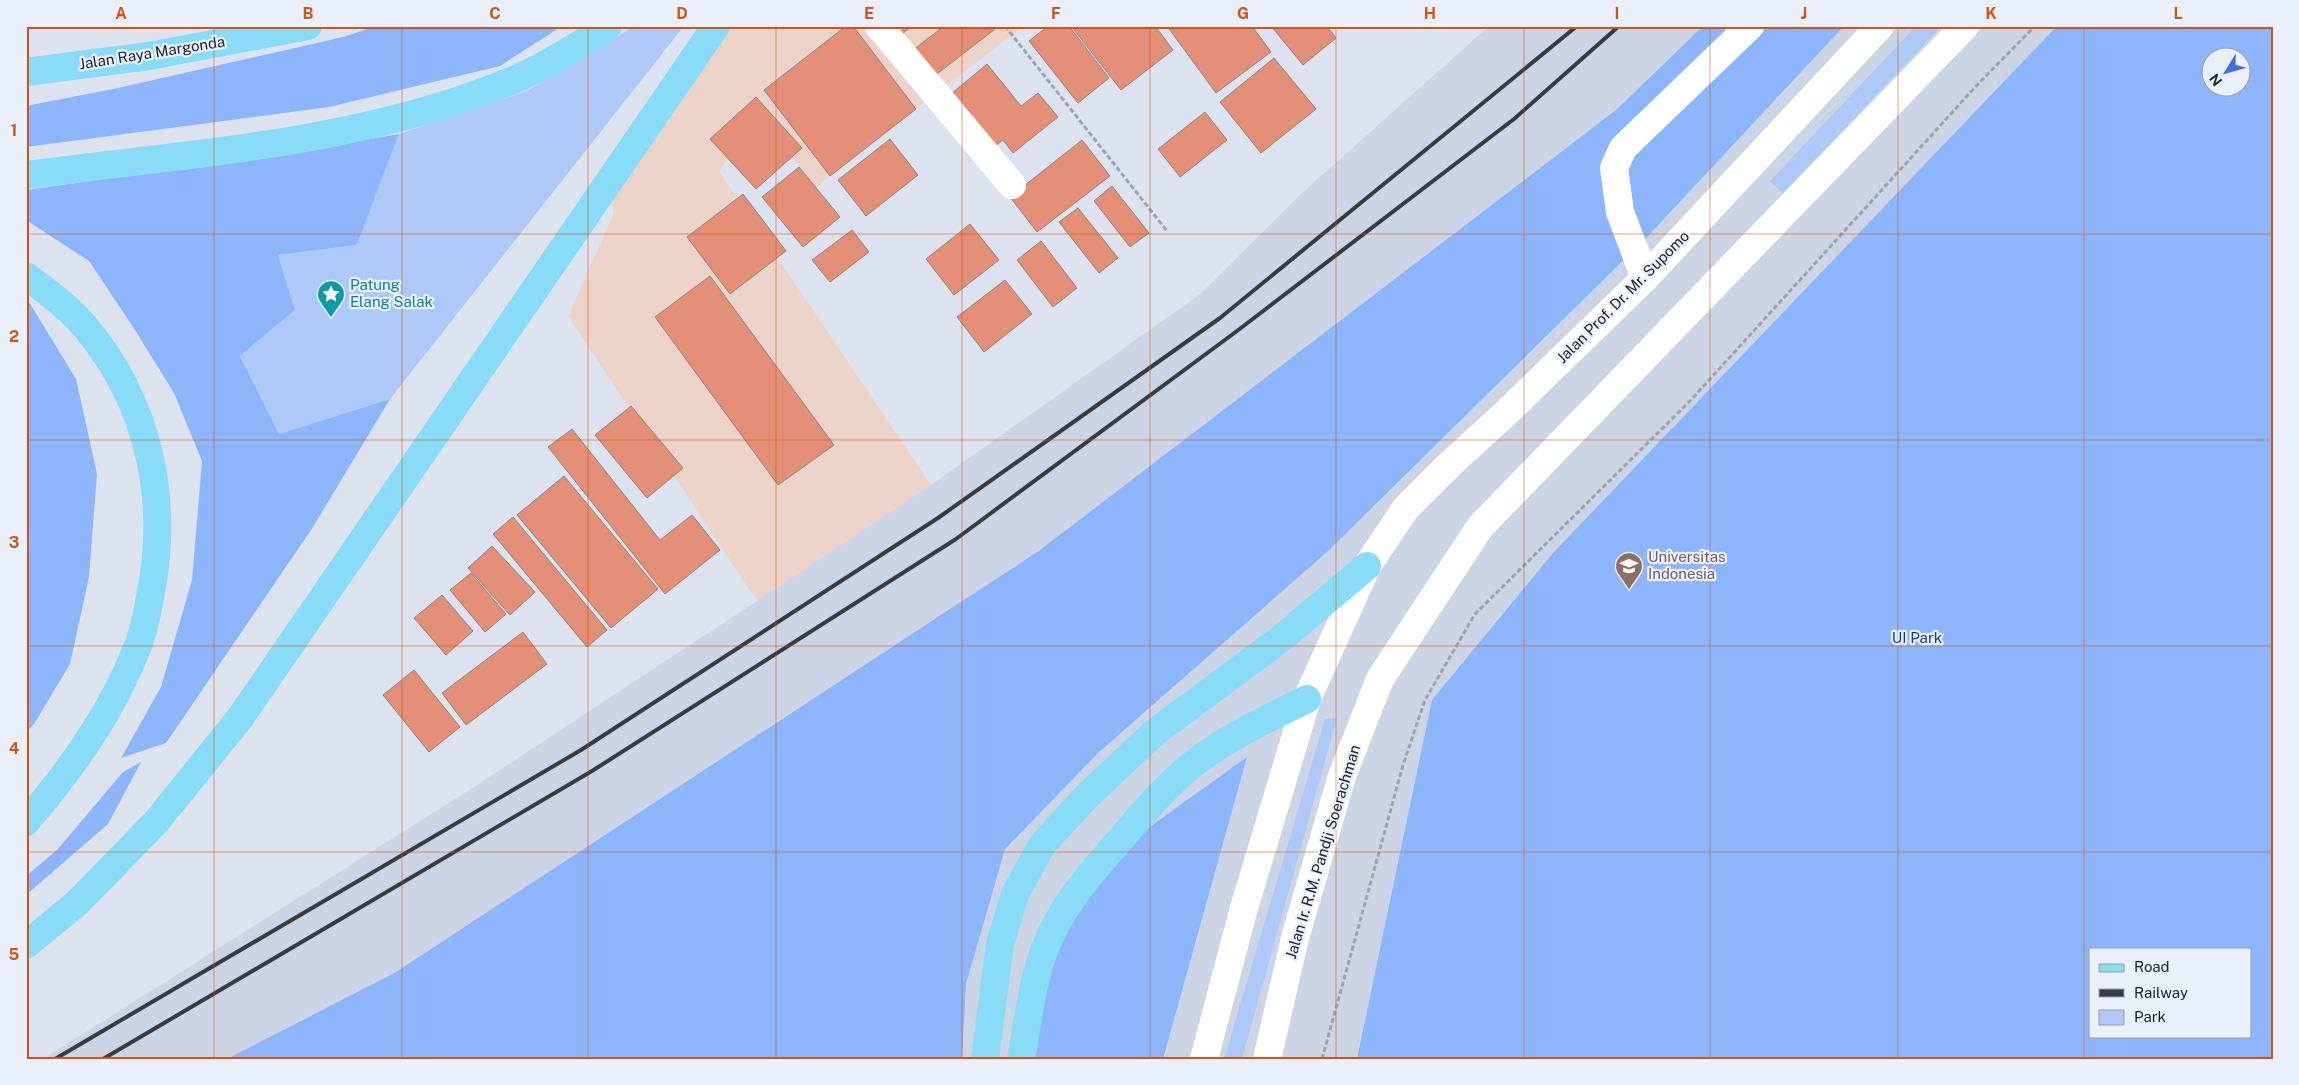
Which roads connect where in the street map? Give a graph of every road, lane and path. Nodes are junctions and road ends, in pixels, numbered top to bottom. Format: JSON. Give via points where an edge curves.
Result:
{"nodes":[{"id":1,"x":308,"y":26,"type":"edge"},
{"id":2,"x":608,"y":26,"type":"edge"},
{"id":3,"x":716,"y":26,"type":"edge"},
{"id":4,"x":879,"y":26,"type":"edge"},
{"id":5,"x":1005,"y":26,"type":"edge"},
{"id":6,"x":1750,"y":26,"type":"edge"},
{"id":7,"x":1880,"y":26,"type":"edge"},
{"id":8,"x":1966,"y":26,"type":"edge"},
{"id":9,"x":2035,"y":26,"type":"edge"},
{"id":10,"x":26,"y":72,"type":"edge"},
{"id":11,"x":26,"y":175,"type":"edge"},
{"id":12,"x":1012,"y":185,"type":"dead end"},
{"id":13,"x":1167,"y":231,"type":"dead end"},
{"id":14,"x":26,"y":276,"type":"edge"},
{"id":15,"x":1645,"y":278,"type":"junction"},
{"id":16,"x":1367,"y":566,"type":"junction"},
{"id":17,"x":1307,"y":699,"type":"junction"},
{"id":18,"x":26,"y":822,"type":"edge"},
{"id":19,"x":26,"y":945,"type":"edge"},
{"id":20,"x":985,"y":1059,"type":"edge"},
{"id":21,"x":1021,"y":1059,"type":"edge"},
{"id":22,"x":1204,"y":1059,"type":"edge"},
{"id":23,"x":1267,"y":1059,"type":"edge"},
{"id":24,"x":1322,"y":1059,"type":"edge"}],
"edges":[{"from":1,"to":10,"type":"main road","name":"Jalan Raya Margonda","via":[[149,56]]},
{"from":2,"to":11,"type":"main road","via":[[518,78],[466,99],[380,124]]},
{"from":3,"to":19,"type":"main road","via":[[240,718],[156,822],[77,903]]},
{"from":4,"to":12,"type":"street"},
{"from":5,"to":13,"type":"path"},
{"from":6,"to":15,"type":"street","via":[[1623,148],[1614,168],[1620,212]]},
{"from":7,"to":15,"type":"street","name":"Jalan Prof. Dr. Mr. Supomo"},
{"from":8,"to":23,"type":"street","name":"Jalan Ir. R.M. Pandji Soerachman","via":[[1480,527],[1380,679],[1342,776],[1295,938]]},
{"from":9,"to":24,"type":"path","via":[[1978,84],[1690,401],[1475,614],[1425,700]]},
{"from":14,"to":18,"type":"main road","via":[[62,303],[85,326],[124,384],[148,445],[158,515],[154,579],[138,647],[100,724]]},
{"from":15,"to":16,"type":"street","name":"Jalan Prof. Dr. Mr. Supomo","via":[[1412,502]]},
{"from":16,"to":17,"type":"street"},
{"from":16,"to":20,"type":"main road","via":[[1282,637],[1154,733],[1042,844],[1015,894],[1000,944]]},
{"from":17,"to":21,"type":"main road","via":[[1235,736],[1200,759],[1166,788],[1078,887],[1044,951],[1034,983]]},
{"from":17,"to":22,"type":"street","via":[[1244,908]]}]}
